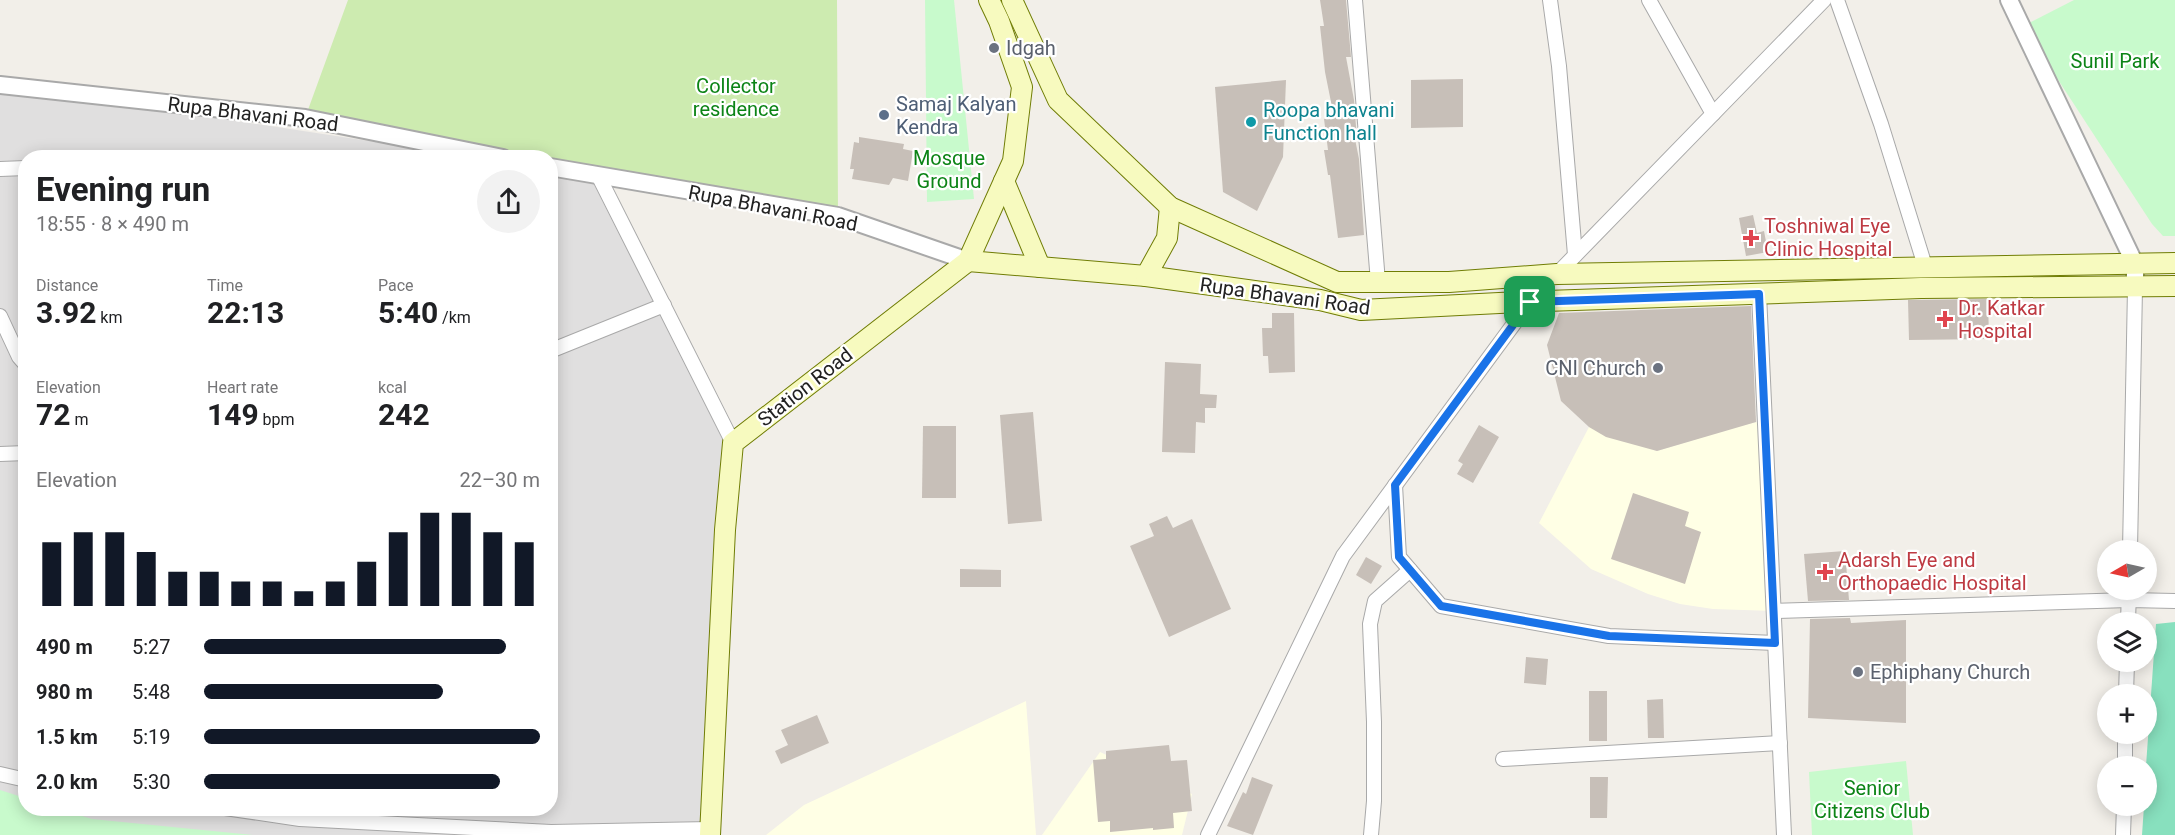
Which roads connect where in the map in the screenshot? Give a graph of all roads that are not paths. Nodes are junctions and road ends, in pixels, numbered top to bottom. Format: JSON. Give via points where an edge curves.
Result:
{"nodes":[{"id":1,"x":989,"y":0,"type":"edge"},
{"id":2,"x":1355,"y":0,"type":"edge"},
{"id":3,"x":1550,"y":0,"type":"edge"},
{"id":4,"x":1649,"y":0,"type":"edge"},
{"id":5,"x":1824,"y":0,"type":"edge"},
{"id":6,"x":1837,"y":0,"type":"edge"},
{"id":7,"x":2009,"y":0,"type":"edge"},
{"id":8,"x":1015,"y":1,"type":"edge"},
{"id":9,"x":0,"y":85,"type":"edge"},
{"id":10,"x":1713,"y":114,"type":"junction"},
{"id":11,"x":463,"y":150,"type":"edge"},
{"id":12,"x":18,"y":168,"type":"edge"},
{"id":13,"x":0,"y":169,"type":"edge"},
{"id":14,"x":558,"y":169,"type":"edge"},
{"id":15,"x":599,"y":177,"type":"junction"},
{"id":16,"x":1004,"y":181,"type":"junction"},
{"id":17,"x":1170,"y":207,"type":"junction"},
{"id":18,"x":1575,"y":255,"type":"junction"},
{"id":19,"x":968,"y":261,"type":"junction"},
{"id":20,"x":2175,"y":263,"type":"edge"},
{"id":21,"x":2135,"y":264,"type":"junction"},
{"id":22,"x":1040,"y":267,"type":"junction"},
{"id":23,"x":1925,"y":267,"type":"junction"},
{"id":24,"x":1557,"y":274,"type":"junction"},
{"id":25,"x":1146,"y":276,"type":"junction"},
{"id":26,"x":1378,"y":282,"type":"junction"},
{"id":27,"x":2175,"y":286,"type":"edge"},
{"id":28,"x":2135,"y":288,"type":"junction"},
{"id":29,"x":1759,"y":294,"type":"junction"},
{"id":30,"x":1530,"y":302,"type":"junction"},
{"id":31,"x":664,"y":305,"type":"junction"},
{"id":32,"x":0,"y":316,"type":"edge"},
{"id":33,"x":558,"y":348,"type":"edge"},
{"id":34,"x":18,"y":355,"type":"edge"},
{"id":35,"x":733,"y":443,"type":"junction"},
{"id":36,"x":18,"y":453,"type":"edge"},
{"id":37,"x":0,"y":454,"type":"edge"},
{"id":38,"x":1395,"y":485,"type":"junction"},
{"id":39,"x":2130,"y":540,"type":"edge"},
{"id":40,"x":1410,"y":570,"type":"junction"},
{"id":41,"x":2097,"y":596,"type":"edge"},
{"id":42,"x":2157,"y":599,"type":"edge"},
{"id":43,"x":2175,"y":601,"type":"edge"},
{"id":44,"x":1774,"y":611,"type":"junction"},
{"id":45,"x":1775,"y":643,"type":"junction"},
{"id":46,"x":1780,"y":743,"type":"junction"},
{"id":47,"x":1503,"y":759,"type":"dead end"},
{"id":48,"x":0,"y":774,"type":"edge"},
{"id":49,"x":18,"y":778,"type":"edge"},
{"id":50,"x":280,"y":816,"type":"edge"},
{"id":51,"x":2124,"y":816,"type":"edge"},
{"id":52,"x":710,"y":832,"type":"edge"},
{"id":53,"x":1208,"y":835,"type":"edge"},
{"id":54,"x":1371,"y":835,"type":"edge"},
{"id":55,"x":1784,"y":835,"type":"edge"},
{"id":56,"x":2123,"y":835,"type":"edge"}],
"edges":[{"from":1,"to":16,"type":"main road","name":"Station Road","via":[[1022,87],[1013,161]]},
{"from":2,"to":26,"type":"street"},
{"from":3,"to":18,"type":"street"},
{"from":4,"to":10,"type":"street"},
{"from":5,"to":10,"type":"street"},
{"from":6,"to":23,"type":"street"},
{"from":7,"to":21,"type":"street"},
{"from":8,"to":17,"type":"main road","via":[[1058,100]]},
{"from":9,"to":11,"type":"street","name":"Rupa Bhavani Road","via":[[305,118]]},
{"from":10,"to":18,"type":"street"},
{"from":12,"to":13,"type":"street"},
{"from":14,"to":15,"type":"street","name":"Rupa Bhavani Road"},
{"from":15,"to":19,"type":"street","name":"Rupa Bhavani Road","via":[[838,216]]},
{"from":15,"to":31,"type":"street"},
{"from":16,"to":19,"type":"main road","name":"Station Road"},
{"from":16,"to":22,"type":"main road"},
{"from":17,"to":25,"type":"main road","via":[[1167,238]]},
{"from":17,"to":26,"type":"main road","via":[[1337,282]]},
{"from":18,"to":24,"type":"street"},
{"from":19,"to":22,"type":"main road","name":"Rupa Bhavani Road"},
{"from":19,"to":35,"type":"main road","name":"Station Road"},
{"from":20,"to":21,"type":"main road"},
{"from":21,"to":23,"type":"main road"},
{"from":21,"to":28,"type":"street"},
{"from":22,"to":25,"type":"main road","name":"Rupa Bhavani Road"},
{"from":23,"to":24,"type":"main road"},
{"from":24,"to":26,"type":"main road","via":[[1449,282]]},
{"from":25,"to":30,"type":"main road","name":"Rupa Bhavani Road","via":[[1320,300],[1361,310]]},
{"from":27,"to":28,"type":"main road","name":"Rupa Bhavani Road"},
{"from":28,"to":29,"type":"main road","name":"Rupa Bhavani Road","via":[[1922,288]]},
{"from":28,"to":39,"type":"street"},
{"from":29,"to":30,"type":"main road","name":"Rupa Bhavani Road"},
{"from":29,"to":44,"type":"street"},
{"from":30,"to":38,"type":"street"},
{"from":31,"to":33,"type":"street"},
{"from":31,"to":35,"type":"street"},
{"from":32,"to":34,"type":"street"},
{"from":35,"to":52,"type":"main road"},
{"from":36,"to":37,"type":"street"},
{"from":38,"to":40,"type":"street","via":[[1399,557]]},
{"from":38,"to":53,"type":"street","via":[[1343,556]]},
{"from":40,"to":45,"type":"street","via":[[1441,606],[1609,636]]},
{"from":40,"to":54,"type":"street","via":[[1374,601],[1370,624],[1374,722]]},
{"from":41,"to":44,"type":"street"},
{"from":42,"to":43,"type":"street"},
{"from":44,"to":45,"type":"street"},
{"from":45,"to":46,"type":"street"},
{"from":46,"to":47,"type":"street"},
{"from":46,"to":55,"type":"street"},
{"from":48,"to":49,"type":"street"},
{"from":50,"to":52,"type":"street","via":[[552,832]]},
{"from":51,"to":56,"type":"street"}]}
